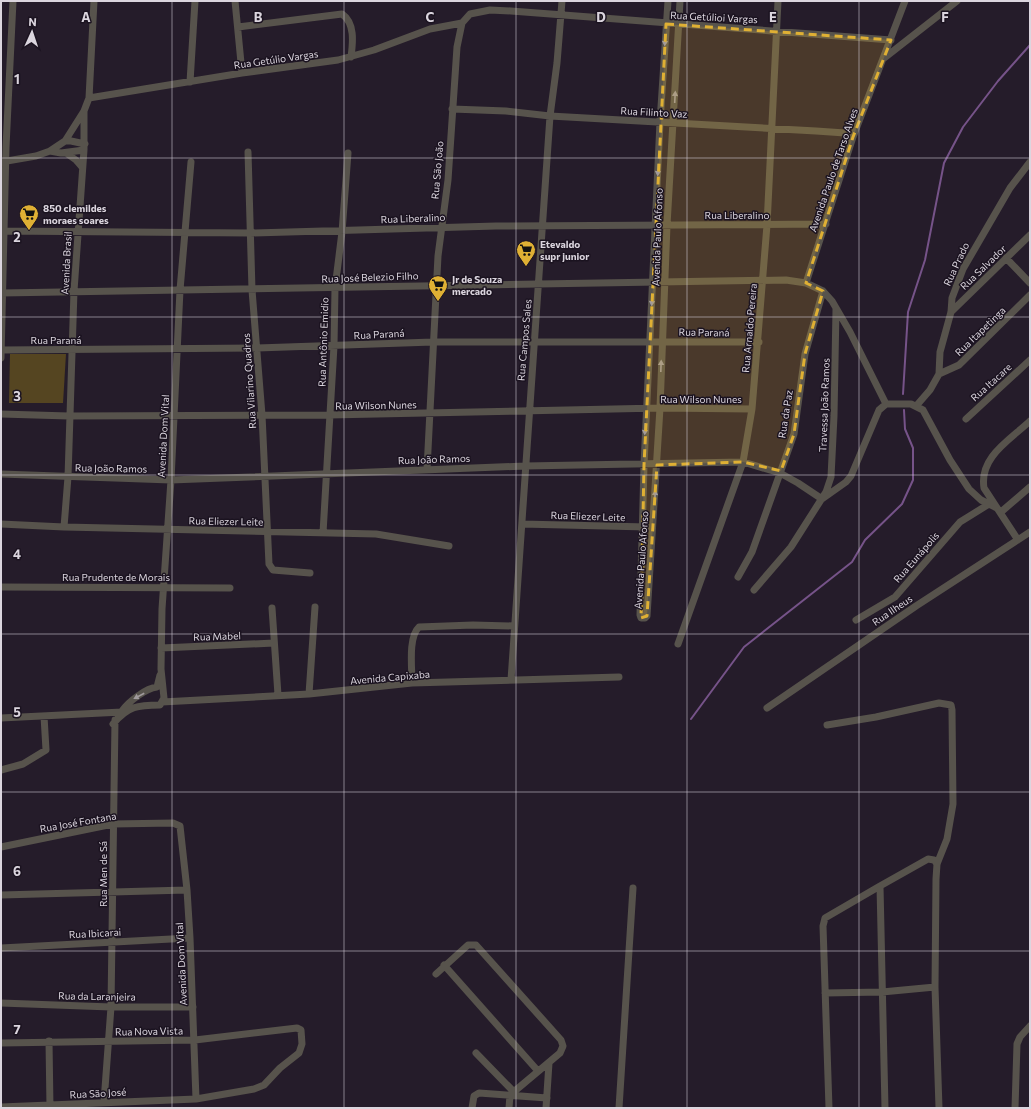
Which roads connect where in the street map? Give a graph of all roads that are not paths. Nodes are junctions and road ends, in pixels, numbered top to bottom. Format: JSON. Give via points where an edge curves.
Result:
{"nodes":[{"id":1,"x":13,"y":1,"type":"edge"},
{"id":2,"x":94,"y":1,"type":"edge"},
{"id":3,"x":195,"y":1,"type":"edge"},
{"id":4,"x":235,"y":1,"type":"edge"},
{"id":5,"x":562,"y":1,"type":"edge"},
{"id":6,"x":668,"y":1,"type":"edge"},
{"id":7,"x":680,"y":1,"type":"edge"},
{"id":8,"x":778,"y":1,"type":"edge"},
{"id":9,"x":905,"y":1,"type":"edge"},
{"id":10,"x":957,"y":1,"type":"edge"},
{"id":11,"x":560,"y":15,"type":"junction"},
{"id":12,"x":462,"y":23,"type":"junction"},
{"id":13,"x":666,"y":24,"type":"junction"},
{"id":14,"x":679,"y":24,"type":"junction"},
{"id":15,"x":238,"y":27,"type":"junction"},
{"id":16,"x":776,"y":31,"type":"junction"},
{"id":17,"x":891,"y":40,"type":"junction"},
{"id":18,"x":351,"y":56,"type":"junction"},
{"id":19,"x":883,"y":60,"type":"junction"},
{"id":20,"x":242,"y":73,"type":"junction"},
{"id":21,"x":190,"y":82,"type":"junction"},
{"id":22,"x":89,"y":98,"type":"junction"},
{"id":23,"x":452,"y":109,"type":"junction"},
{"id":24,"x":84,"y":111,"type":"junction"},
{"id":25,"x":550,"y":116,"type":"junction"},
{"id":26,"x":660,"y":122,"type":"junction"},
{"id":27,"x":673,"y":123,"type":"junction"},
{"id":28,"x":770,"y":128,"type":"junction"},
{"id":29,"x":853,"y":137,"type":"junction"},
{"id":30,"x":65,"y":142,"type":"junction"},
{"id":31,"x":84,"y":147,"type":"junction"},
{"id":32,"x":50,"y":151,"type":"junction"},
{"id":33,"x":248,"y":152,"type":"dead end"},
{"id":34,"x":66,"y":153,"type":"junction"},
{"id":35,"x":348,"y":153,"type":"dead end"},
{"id":36,"x":3,"y":160,"type":"edge"},
{"id":37,"x":191,"y":162,"type":"dead end"},
{"id":38,"x":1030,"y":162,"type":"edge"},
{"id":39,"x":82,"y":168,"type":"junction"},
{"id":40,"x":826,"y":224,"type":"junction"},
{"id":41,"x":655,"y":225,"type":"junction"},
{"id":42,"x":667,"y":225,"type":"junction"},
{"id":43,"x":767,"y":225,"type":"junction"},
{"id":44,"x":543,"y":226,"type":"junction"},
{"id":45,"x":441,"y":227,"type":"junction"},
{"id":46,"x":3,"y":231,"type":"edge"},
{"id":47,"x":78,"y":231,"type":"junction"},
{"id":48,"x":342,"y":232,"type":"junction"},
{"id":49,"x":186,"y":233,"type":"junction"},
{"id":50,"x":250,"y":233,"type":"junction"},
{"id":51,"x":1030,"y":235,"type":"edge"},
{"id":52,"x":1006,"y":258,"type":"junction"},
{"id":53,"x":763,"y":281,"type":"junction"},
{"id":54,"x":653,"y":282,"type":"junction"},
{"id":55,"x":666,"y":282,"type":"junction"},
{"id":56,"x":806,"y":283,"type":"junction"},
{"id":57,"x":1030,"y":283,"type":"edge"},
{"id":58,"x":436,"y":284,"type":"junction"},
{"id":59,"x":539,"y":284,"type":"junction"},
{"id":60,"x":335,"y":288,"type":"junction"},
{"id":61,"x":180,"y":290,"type":"junction"},
{"id":62,"x":252,"y":290,"type":"junction"},
{"id":63,"x":74,"y":291,"type":"junction"},
{"id":64,"x":823,"y":291,"type":"junction"},
{"id":65,"x":2,"y":293,"type":"edge"},
{"id":66,"x":1030,"y":295,"type":"edge"},
{"id":67,"x":836,"y":308,"type":"junction"},
{"id":68,"x":951,"y":312,"type":"junction"},
{"id":69,"x":650,"y":341,"type":"junction"},
{"id":70,"x":662,"y":341,"type":"junction"},
{"id":71,"x":434,"y":342,"type":"junction"},
{"id":72,"x":534,"y":342,"type":"junction"},
{"id":73,"x":759,"y":342,"type":"junction"},
{"id":74,"x":334,"y":346,"type":"junction"},
{"id":75,"x":178,"y":348,"type":"junction"},
{"id":76,"x":257,"y":348,"type":"junction"},
{"id":77,"x":1,"y":350,"type":"edge"},
{"id":78,"x":72,"y":350,"type":"junction"},
{"id":79,"x":1,"y":358,"type":"edge"},
{"id":80,"x":1030,"y":360,"type":"edge"},
{"id":81,"x":940,"y":374,"type":"junction"},
{"id":82,"x":886,"y":404,"type":"junction"},
{"id":83,"x":916,"y":405,"type":"junction"},
{"id":84,"x":660,"y":408,"type":"junction"},
{"id":85,"x":646,"y":409,"type":"junction"},
{"id":86,"x":752,"y":409,"type":"junction"},
{"id":87,"x":528,"y":412,"type":"junction"},
{"id":88,"x":1,"y":414,"type":"edge"},
{"id":89,"x":428,"y":414,"type":"junction"},
{"id":90,"x":174,"y":415,"type":"junction"},
{"id":91,"x":262,"y":415,"type":"junction"},
{"id":92,"x":69,"y":416,"type":"junction"},
{"id":93,"x":329,"y":416,"type":"junction"},
{"id":94,"x":966,"y":419,"type":"dead end"},
{"id":95,"x":1030,"y":421,"type":"edge"},
{"id":96,"x":743,"y":462,"type":"junction"},
{"id":97,"x":644,"y":465,"type":"junction"},
{"id":98,"x":657,"y":465,"type":"junction"},
{"id":99,"x":525,"y":466,"type":"junction"},
{"id":100,"x":427,"y":469,"type":"junction"},
{"id":101,"x":780,"y":473,"type":"junction"},
{"id":102,"x":1,"y":474,"type":"edge"},
{"id":103,"x":326,"y":475,"type":"junction"},
{"id":104,"x":265,"y":476,"type":"junction"},
{"id":105,"x":68,"y":477,"type":"junction"},
{"id":106,"x":171,"y":480,"type":"junction"},
{"id":107,"x":1030,"y":487,"type":"edge"},
{"id":108,"x":822,"y":499,"type":"junction"},
{"id":109,"x":989,"y":504,"type":"junction"},
{"id":110,"x":999,"y":510,"type":"junction"},
{"id":111,"x":1,"y":524,"type":"edge"},
{"id":112,"x":522,"y":524,"type":"junction"},
{"id":113,"x":64,"y":527,"type":"junction"},
{"id":114,"x":643,"y":527,"type":"junction"},
{"id":115,"x":653,"y":527,"type":"junction"},
{"id":116,"x":166,"y":530,"type":"junction"},
{"id":117,"x":269,"y":531,"type":"junction"},
{"id":118,"x":1030,"y":532,"type":"edge"},
{"id":119,"x":323,"y":533,"type":"junction"},
{"id":120,"x":1018,"y":540,"type":"junction"},
{"id":121,"x":449,"y":546,"type":"dead end"},
{"id":122,"x":310,"y":573,"type":"dead end"},
{"id":123,"x":738,"y":577,"type":"dead end"},
{"id":124,"x":1,"y":587,"type":"edge"},
{"id":125,"x":163,"y":588,"type":"junction"},
{"id":126,"x":230,"y":588,"type":"dead end"},
{"id":127,"x":754,"y":590,"type":"dead end"},
{"id":128,"x":315,"y":607,"type":"dead end"},
{"id":129,"x":272,"y":608,"type":"dead end"},
{"id":130,"x":856,"y":620,"type":"dead end"},
{"id":131,"x":514,"y":626,"type":"junction"},
{"id":132,"x":274,"y":643,"type":"junction"},
{"id":133,"x":678,"y":644,"type":"dead end"},
{"id":134,"x":161,"y":648,"type":"junction"},
{"id":135,"x":161,"y":669,"type":"junction"},
{"id":136,"x":619,"y":677,"type":"dead end"},
{"id":137,"x":511,"y":680,"type":"junction"},
{"id":138,"x":412,"y":683,"type":"junction"},
{"id":139,"x":309,"y":694,"type":"junction"},
{"id":140,"x":278,"y":695,"type":"junction"},
{"id":141,"x":159,"y":704,"type":"junction"},
{"id":142,"x":767,"y":708,"type":"dead end"},
{"id":143,"x":122,"y":712,"type":"junction"},
{"id":144,"x":44,"y":716,"type":"junction"},
{"id":145,"x":1,"y":718,"type":"edge"},
{"id":146,"x":113,"y":724,"type":"junction"},
{"id":147,"x":827,"y":725,"type":"dead end"},
{"id":148,"x":1,"y":770,"type":"edge"},
{"id":149,"x":113,"y":824,"type":"junction"},
{"id":150,"x":181,"y":829,"type":"joint"},
{"id":151,"x":1,"y":847,"type":"edge"},
{"id":152,"x":937,"y":864,"type":"junction"},
{"id":153,"x":880,"y":886,"type":"junction"},
{"id":154,"x":633,"y":888,"type":"dead end"},
{"id":155,"x":187,"y":890,"type":"junction"},
{"id":156,"x":113,"y":891,"type":"junction"},
{"id":157,"x":1,"y":895,"type":"edge"},
{"id":158,"x":190,"y":938,"type":"junction"},
{"id":159,"x":112,"y":942,"type":"junction"},
{"id":160,"x":1,"y":948,"type":"edge"},
{"id":161,"x":444,"y":966,"type":"junction"},
{"id":162,"x":436,"y":974,"type":"dead end"},
{"id":163,"x":935,"y":987,"type":"junction"},
{"id":164,"x":882,"y":992,"type":"junction"},
{"id":165,"x":825,"y":993,"type":"junction"},
{"id":166,"x":1,"y":1003,"type":"edge"},
{"id":167,"x":111,"y":1007,"type":"junction"},
{"id":168,"x":192,"y":1007,"type":"junction"},
{"id":169,"x":1030,"y":1026,"type":"edge"},
{"id":170,"x":297,"y":1028,"type":"joint"},
{"id":171,"x":195,"y":1040,"type":"junction"},
{"id":172,"x":49,"y":1041,"type":"junction"},
{"id":173,"x":109,"y":1042,"type":"junction"},
{"id":174,"x":1,"y":1043,"type":"edge"},
{"id":175,"x":476,"y":1053,"type":"dead end"},
{"id":176,"x":549,"y":1063,"type":"junction"},
{"id":177,"x":538,"y":1071,"type":"junction"},
{"id":178,"x":512,"y":1094,"type":"junction"},
{"id":179,"x":547,"y":1098,"type":"junction"},
{"id":180,"x":196,"y":1099,"type":"junction"},
{"id":181,"x":104,"y":1102,"type":"junction"},
{"id":182,"x":1,"y":1107,"type":"edge"},
{"id":183,"x":50,"y":1107,"type":"edge"},
{"id":184,"x":472,"y":1108,"type":"edge"},
{"id":185,"x":509,"y":1108,"type":"edge"},
{"id":186,"x":546,"y":1108,"type":"edge"},
{"id":187,"x":619,"y":1108,"type":"edge"},
{"id":188,"x":828,"y":1108,"type":"edge"},
{"id":189,"x":885,"y":1108,"type":"edge"},
{"id":190,"x":939,"y":1108,"type":"edge"},
{"id":191,"x":1015,"y":1108,"type":"edge"}],
"edges":[{"from":1,"to":36,"type":"street","via":[[6,147]]},
{"from":2,"to":22,"type":"street","name":"Avenida Brasil"},
{"from":3,"to":21,"type":"street"},
{"from":4,"to":15,"type":"street"},
{"from":5,"to":11,"type":"street","name":"Rua Campos Sales"},
{"from":6,"to":13,"type":"street","name":"Avenida Paulo Afonso"},
{"from":7,"to":14,"type":"street","name":"Avenida Paulo Afonso"},
{"from":8,"to":16,"type":"street","name":"Rua Arnaldo Pereira"},
{"from":9,"to":17,"type":"street","name":"Avenida Paulo de Tarso Alves"},
{"from":10,"to":19,"type":"street"},
{"from":11,"to":12,"type":"street","via":[[490,10],[470,14]]},
{"from":11,"to":13,"type":"street","name":"Rua Getúlioi Vargas"},
{"from":11,"to":25,"type":"street","name":"Rua Campos Sales"},
{"from":12,"to":18,"type":"street","name":"Rua Getúlio Vargas","via":[[430,29]]},
{"from":12,"to":23,"type":"street","name":"Rua São João","via":[[457,48]]},
{"from":13,"to":14,"type":"street","name":"Rua Getúlioi Vargas"},
{"from":13,"to":26,"type":"street","name":"Avenida Paulo Afonso","one_way":true},
{"from":14,"to":16,"type":"street","name":"Rua Getúlioi Vargas"},
{"from":27,"to":14,"type":"street","name":"Avenida Paulo Afonso","one_way":true},
{"from":15,"to":18,"type":"street","via":[[342,14],[351,26]]},
{"from":15,"to":20,"type":"street"},
{"from":16,"to":17,"type":"street","name":"Rua Getúlioi Vargas"},
{"from":16,"to":28,"type":"street","name":"Rua Arnaldo Pereira"},
{"from":17,"to":19,"type":"street","name":"Avenida Paulo de Tarso Alves"},
{"from":18,"to":20,"type":"street","name":"Rua Getúlio Vargas"},
{"from":19,"to":29,"type":"street","name":"Avenida Paulo de Tarso Alves","via":[[874,77]]},
{"from":20,"to":21,"type":"street","name":"Rua Getúlio Vargas"},
{"from":21,"to":22,"type":"street","name":"Rua Getúlio Vargas"},
{"from":22,"to":24,"type":"street","name":"Avenida Brasil"},
{"from":23,"to":25,"type":"street","name":"Rua Filinto Vaz"},
{"from":23,"to":45,"type":"street","name":"Rua São João","via":[[448,180]]},
{"from":24,"to":30,"type":"street"},
{"from":24,"to":31,"type":"street","name":"Avenida Brasil"},
{"from":25,"to":26,"type":"street","name":"Rua Filinto Vaz"},
{"from":25,"to":44,"type":"street","name":"Rua Campos Sales"},
{"from":26,"to":27,"type":"street","name":"Rua Filinto Vaz"},
{"from":26,"to":41,"type":"street","name":"Avenida Paulo Afonso","one_way":true},
{"from":27,"to":28,"type":"street","name":"Rua Filinto Vaz"},
{"from":27,"to":42,"type":"street","name":"Avenida Paulo Afonso"},
{"from":28,"to":29,"type":"street","name":"Rua Filinto Vaz","via":[[845,133]]},
{"from":28,"to":43,"type":"street","name":"Rua Arnaldo Pereira"},
{"from":29,"to":40,"type":"street","name":"Avenida Paulo de Tarso Alves"},
{"from":30,"to":31,"type":"street","via":[[71,140]]},
{"from":30,"to":32,"type":"street"},
{"from":31,"to":34,"type":"street"},
{"from":31,"to":39,"type":"street","name":"Avenida Brasil"},
{"from":32,"to":34,"type":"street"},
{"from":32,"to":36,"type":"street","via":[[36,156]]},
{"from":33,"to":50,"type":"street","name":"Rua Vilarino Quadros"},
{"from":34,"to":39,"type":"street"},
{"from":35,"to":48,"type":"street","name":"Rua Antônio Emidio"},
{"from":36,"to":46,"type":"street"},
{"from":37,"to":49,"type":"street","name":"Avenida Dom Vital"},
{"from":38,"to":68,"type":"street","name":"Rua Prado","via":[[1010,188],[963,269],[952,298]]},
{"from":39,"to":47,"type":"street","name":"Avenida Brasil"},
{"from":40,"to":43,"type":"street","name":"Rua Liberalino"},
{"from":40,"to":56,"type":"street","name":"Avenida Paulo de Tarso Alves"},
{"from":41,"to":42,"type":"street","name":"Rua Liberalino"},
{"from":41,"to":44,"type":"street","name":"Rua Liberalino"},
{"from":41,"to":54,"type":"street","name":"Avenida Paulo Afonso"},
{"from":42,"to":43,"type":"street","name":"Rua Liberalino"},
{"from":42,"to":55,"type":"street","name":"Avenida Paulo Afonso"},
{"from":43,"to":53,"type":"street","name":"Rua Arnaldo Pereira"},
{"from":44,"to":45,"type":"street","name":"Rua Liberalino"},
{"from":44,"to":59,"type":"street","name":"Rua Campos Sales"},
{"from":45,"to":48,"type":"street","name":"Rua Liberalino"},
{"from":45,"to":58,"type":"street","name":"Rua São João"},
{"from":46,"to":47,"type":"street","name":"Rua Liberalino"},
{"from":46,"to":65,"type":"street"},
{"from":47,"to":49,"type":"street","name":"Rua Liberalino"},
{"from":47,"to":63,"type":"street","name":"Avenida Brasil"},
{"from":48,"to":50,"type":"street","name":"Rua Liberalino"},
{"from":48,"to":60,"type":"street","name":"Rua Antônio Emidio"},
{"from":49,"to":50,"type":"street","name":"Rua Liberalino"},
{"from":49,"to":61,"type":"street","name":"Avenida Dom Vital"},
{"from":50,"to":62,"type":"street","name":"Rua Vilarino Quadros"},
{"from":51,"to":52,"type":"street","name":"Rua Salvador"},
{"from":52,"to":57,"type":"street"},
{"from":52,"to":68,"type":"street","name":"Rua Salvador"},
{"from":53,"to":55,"type":"street","name":"Rua José Belezio Filho"},
{"from":53,"to":56,"type":"street","via":[[786,280]]},
{"from":53,"to":73,"type":"street","name":"Rua Arnaldo Pereira"},
{"from":54,"to":55,"type":"street","name":"Rua José Belezio Filho"},
{"from":54,"to":59,"type":"street","name":"Rua José Belezio Filho"},
{"from":54,"to":69,"type":"street","name":"Avenida Paulo Afonso","one_way":true},
{"from":55,"to":70,"type":"street","name":"Avenida Paulo Afonso"},
{"from":56,"to":64,"type":"street"},
{"from":58,"to":59,"type":"street","name":"Rua José Belezio Filho"},
{"from":58,"to":60,"type":"street","name":"Rua José Belezio Filho"},
{"from":58,"to":71,"type":"street","name":"Rua São João"},
{"from":59,"to":72,"type":"street","name":"Rua Campos Sales"},
{"from":60,"to":62,"type":"street","name":"Rua José Belezio Filho"},
{"from":60,"to":74,"type":"street","name":"Rua Antônio Emidio"},
{"from":61,"to":62,"type":"street","name":"Rua José Belezio Filho"},
{"from":61,"to":63,"type":"street","name":"Rua José Belezio Filho"},
{"from":61,"to":75,"type":"street","name":"Avenida Dom Vital"},
{"from":62,"to":76,"type":"street","name":"Rua Vilarino Quadros"},
{"from":63,"to":65,"type":"street","name":"Rua José Belezio Filho"},
{"from":63,"to":78,"type":"street","name":"Avenida Brasil"},
{"from":64,"to":67,"type":"street"},
{"from":64,"to":101,"type":"street","name":"Rua da Paz","via":[[805,354],[794,434]]},
{"from":65,"to":77,"type":"street"},
{"from":66,"to":81,"type":"street","name":"Rua Itapetinga","via":[[959,365]]},
{"from":67,"to":82,"type":"street"},
{"from":67,"to":108,"type":"street","name":"Travessa João Ramos","via":[[831,477]]},
{"from":68,"to":81,"type":"street","name":"Rua Prado","via":[[940,352]]},
{"from":69,"to":70,"type":"street","name":"Rua Paraná"},
{"from":69,"to":72,"type":"street","name":"Rua Paraná"},
{"from":69,"to":85,"type":"street","name":"Avenida Paulo Afonso"},
{"from":70,"to":73,"type":"street","name":"Rua Paraná"},
{"from":84,"to":70,"type":"street","name":"Avenida Paulo Afonso","one_way":true},
{"from":71,"to":72,"type":"street","name":"Rua Paraná"},
{"from":71,"to":74,"type":"street","name":"Rua Paraná"},
{"from":71,"to":89,"type":"street","name":"Rua São João"},
{"from":72,"to":87,"type":"street","name":"Rua Campos Sales"},
{"from":73,"to":86,"type":"street","name":"Rua Arnaldo Pereira"},
{"from":74,"to":76,"type":"street","name":"Rua Paraná"},
{"from":74,"to":93,"type":"street","name":"Rua Antônio Emidio"},
{"from":75,"to":76,"type":"street","name":"Rua Paraná"},
{"from":75,"to":78,"type":"street","name":"Rua Paraná"},
{"from":75,"to":90,"type":"street","name":"Avenida Dom Vital"},
{"from":76,"to":91,"type":"street","name":"Rua Vilarino Quadros"},
{"from":77,"to":78,"type":"street","name":"Rua Paraná"},
{"from":77,"to":79,"type":"street"},
{"from":78,"to":92,"type":"street","name":"Avenida Brasil"},
{"from":80,"to":94,"type":"street","name":"Rua Itacare"},
{"from":81,"to":83,"type":"street"},
{"from":82,"to":83,"type":"street"},
{"from":82,"to":108,"type":"street","via":[[879,410],[851,476]]},
{"from":83,"to":109,"type":"street","via":[[923,410],[969,489]]},
{"from":84,"to":85,"type":"street","name":"Rua Wilson Nunes"},
{"from":84,"to":86,"type":"street","name":"Rua Wilson Nunes"},
{"from":84,"to":98,"type":"street","name":"Avenida Paulo Afonso"},
{"from":85,"to":87,"type":"street","name":"Rua Wilson Nunes"},
{"from":85,"to":97,"type":"street","name":"Avenida Paulo Afonso","one_way":true},
{"from":86,"to":96,"type":"street","name":"Rua Arnaldo Pereira"},
{"from":87,"to":89,"type":"street","name":"Rua Wilson Nunes"},
{"from":87,"to":99,"type":"street","name":"Rua Campos Sales"},
{"from":88,"to":92,"type":"street","name":"Rua Wilson Nunes"},
{"from":89,"to":93,"type":"street","name":"Rua Wilson Nunes"},
{"from":89,"to":100,"type":"street","name":"Rua São João"},
{"from":90,"to":91,"type":"street","name":"Rua Wilson Nunes"},
{"from":90,"to":92,"type":"street","name":"Rua Wilson Nunes"},
{"from":90,"to":106,"type":"street","name":"Avenida Dom Vital"},
{"from":91,"to":93,"type":"street","name":"Rua Wilson Nunes"},
{"from":91,"to":104,"type":"street","name":"Rua Vilarino Quadros"},
{"from":92,"to":105,"type":"street","name":"Avenida Brasil"},
{"from":93,"to":103,"type":"street","name":"Rua Antônio Emidio"},
{"from":95,"to":110,"type":"street","via":[[991,456],[986,466],[984,488]]},
{"from":96,"to":98,"type":"street","name":"Rua João Ramos"},
{"from":96,"to":101,"type":"street","name":"Rua João Ramos"},
{"from":96,"to":133,"type":"street","name":"Rua Arnaldo Pereira"},
{"from":97,"to":98,"type":"street","name":"Rua João Ramos"},
{"from":97,"to":99,"type":"street","name":"Rua João Ramos"},
{"from":97,"to":114,"type":"street","name":"Avenida Paulo Afonso"},
{"from":115,"to":98,"type":"street","name":"Avenida Paulo Afonso","one_way":true},
{"from":99,"to":100,"type":"street","name":"Rua João Ramos"},
{"from":99,"to":112,"type":"street","name":"Rua Campos Sales"},
{"from":100,"to":103,"type":"street","name":"Rua João Ramos"},
{"from":101,"to":108,"type":"street","name":"Rua João Ramos"},
{"from":101,"to":123,"type":"street","name":"Rua da Paz","via":[[752,552]]},
{"from":102,"to":105,"type":"street","name":"Rua João Ramos"},
{"from":103,"to":104,"type":"street","name":"Rua João Ramos"},
{"from":103,"to":119,"type":"street","name":"Rua Antônio Emidio"},
{"from":104,"to":106,"type":"street","name":"Rua João Ramos"},
{"from":104,"to":117,"type":"street","name":"Rua Vilarino Quadros"},
{"from":105,"to":106,"type":"street","name":"Rua João Ramos"},
{"from":105,"to":113,"type":"street","name":"Avenida Brasil"},
{"from":106,"to":116,"type":"street","name":"Avenida Dom Vital"},
{"from":107,"to":110,"type":"street"},
{"from":108,"to":127,"type":"street","via":[[792,547]]},
{"from":109,"to":110,"type":"street"},
{"from":109,"to":130,"type":"street","name":"Rua Eunápolis","via":[[960,522],[895,596]]},
{"from":110,"to":120,"type":"street"},
{"from":111,"to":113,"type":"street","name":"Rua Eliezer Leite"},
{"from":112,"to":114,"type":"street","name":"Rua Eliezer Leite"},
{"from":112,"to":131,"type":"street","name":"Rua Campos Sales"},
{"from":113,"to":116,"type":"street","name":"Rua Eliezer Leite"},
{"from":114,"to":115,"type":"street","name":"Rua Eliezer Leite"},
{"from":114,"to":115,"type":"street","name":"Avenida Paulo Afonso","via":[[641,618],[647,616]]},
{"from":116,"to":117,"type":"street","name":"Rua Eliezer Leite"},
{"from":116,"to":125,"type":"street","name":"Avenida Dom Vital"},
{"from":117,"to":119,"type":"street","name":"Rua Eliezer Leite"},
{"from":117,"to":122,"type":"street","name":"Rua Vilarino Quadros","via":[[269,564],[273,570]]},
{"from":118,"to":120,"type":"street","name":"Rua Ilheus"},
{"from":119,"to":121,"type":"street","name":"Rua Eliezer Leite","via":[[376,534]]},
{"from":120,"to":142,"type":"street","name":"Rua Ilheus"},
{"from":124,"to":125,"type":"street","name":"Rua Prudente de Morais"},
{"from":125,"to":126,"type":"street","name":"Rua Prudente de Morais"},
{"from":125,"to":134,"type":"street","name":"Avenida Dom Vital"},
{"from":128,"to":139,"type":"street"},
{"from":129,"to":132,"type":"street"},
{"from":131,"to":137,"type":"street","name":"Rua Campos Sales"},
{"from":131,"to":138,"type":"street","via":[[419,627],[412,639]]},
{"from":132,"to":134,"type":"street","name":"Rua Mabel"},
{"from":132,"to":140,"type":"street"},
{"from":134,"to":135,"type":"street","name":"Avenida Dom Vital"},
{"from":135,"to":141,"type":"street","name":"Avenida Dom Vital","via":[[164,698]]},
{"from":135,"to":143,"type":"street","one_way":true,"via":[[156,687],[133,699]]},
{"from":136,"to":137,"type":"street","name":"Avenida Capixaba"},
{"from":137,"to":138,"type":"street","name":"Avenida Capixaba"},
{"from":138,"to":139,"type":"street","name":"Avenida Capixaba"},
{"from":139,"to":140,"type":"street","name":"Avenida Capixaba"},
{"from":140,"to":141,"type":"street","name":"Avenida Capixaba"},
{"from":141,"to":146,"type":"street","name":"Avenida Capixaba","via":[[135,706]]},
{"from":143,"to":144,"type":"street"},
{"from":143,"to":146,"type":"street"},
{"from":144,"to":145,"type":"street"},
{"from":144,"to":148,"type":"street","via":[[46,750],[23,764]]},
{"from":146,"to":149,"type":"street","name":"Rua Men de Sá"},
{"from":147,"to":152,"type":"street","via":[[939,703],[951,704],[953,804],[947,839]]},
{"from":149,"to":150,"type":"street","name":"Rua José Fontana","via":[[173,823]]},
{"from":149,"to":151,"type":"street","name":"Rua José Fontana"},
{"from":149,"to":156,"type":"street","name":"Rua Men de Sá"},
{"from":150,"to":155,"type":"street","name":"Avenida Dom Vital"},
{"from":152,"to":153,"type":"street","via":[[934,860],[928,859]]},
{"from":152,"to":163,"type":"street"},
{"from":153,"to":164,"type":"street"},
{"from":153,"to":165,"type":"street","via":[[825,918]]},
{"from":154,"to":187,"type":"street"},
{"from":155,"to":156,"type":"street"},
{"from":155,"to":158,"type":"street","name":"Avenida Dom Vital"},
{"from":156,"to":157,"type":"street"},
{"from":156,"to":159,"type":"street","name":"Rua Men de Sá"},
{"from":158,"to":159,"type":"street","name":"Rua Ibicarai"},
{"from":158,"to":168,"type":"street","name":"Avenida Dom Vital"},
{"from":159,"to":160,"type":"street","name":"Rua Ibicarai"},
{"from":159,"to":167,"type":"street","name":"Rua Men de Sá"},
{"from":161,"to":162,"type":"street"},
{"from":161,"to":176,"type":"street","via":[[468,945],[480,948],[561,1040],[562,1049]]},
{"from":161,"to":177,"type":"street"},
{"from":163,"to":164,"type":"street"},
{"from":163,"to":190,"type":"street"},
{"from":164,"to":165,"type":"street"},
{"from":164,"to":189,"type":"street"},
{"from":165,"to":188,"type":"street"},
{"from":166,"to":167,"type":"street","name":"Rua da Laranjeira"},
{"from":167,"to":168,"type":"street","name":"Rua da Laranjeira"},
{"from":167,"to":173,"type":"street","name":"Rua Men de Sá"},
{"from":168,"to":171,"type":"street","name":"Avenida Dom Vital"},
{"from":169,"to":191,"type":"street","via":[[1017,1044]]},
{"from":170,"to":171,"type":"street","name":"Rua Nova Vista"},
{"from":170,"to":180,"type":"street","name":"Rua São José","via":[[302,1034],[299,1053],[264,1085]]},
{"from":171,"to":173,"type":"street","name":"Rua Nova Vista"},
{"from":171,"to":180,"type":"street","name":"Avenida Dom Vital"},
{"from":172,"to":173,"type":"street","name":"Rua Nova Vista"},
{"from":172,"to":174,"type":"street","name":"Rua Nova Vista"},
{"from":172,"to":183,"type":"street"},
{"from":173,"to":181,"type":"street","name":"Rua Men de Sá"},
{"from":175,"to":178,"type":"street"},
{"from":176,"to":177,"type":"street"},
{"from":176,"to":179,"type":"street"},
{"from":177,"to":178,"type":"street"},
{"from":178,"to":179,"type":"street"},
{"from":178,"to":184,"type":"street","via":[[479,1093],[474,1096]]},
{"from":178,"to":185,"type":"street"},
{"from":179,"to":186,"type":"street"},
{"from":180,"to":181,"type":"street","name":"Rua São José"},
{"from":181,"to":183,"type":"street","name":"Rua São José"},
{"from":182,"to":183,"type":"street","name":"Rua São José"}]}
